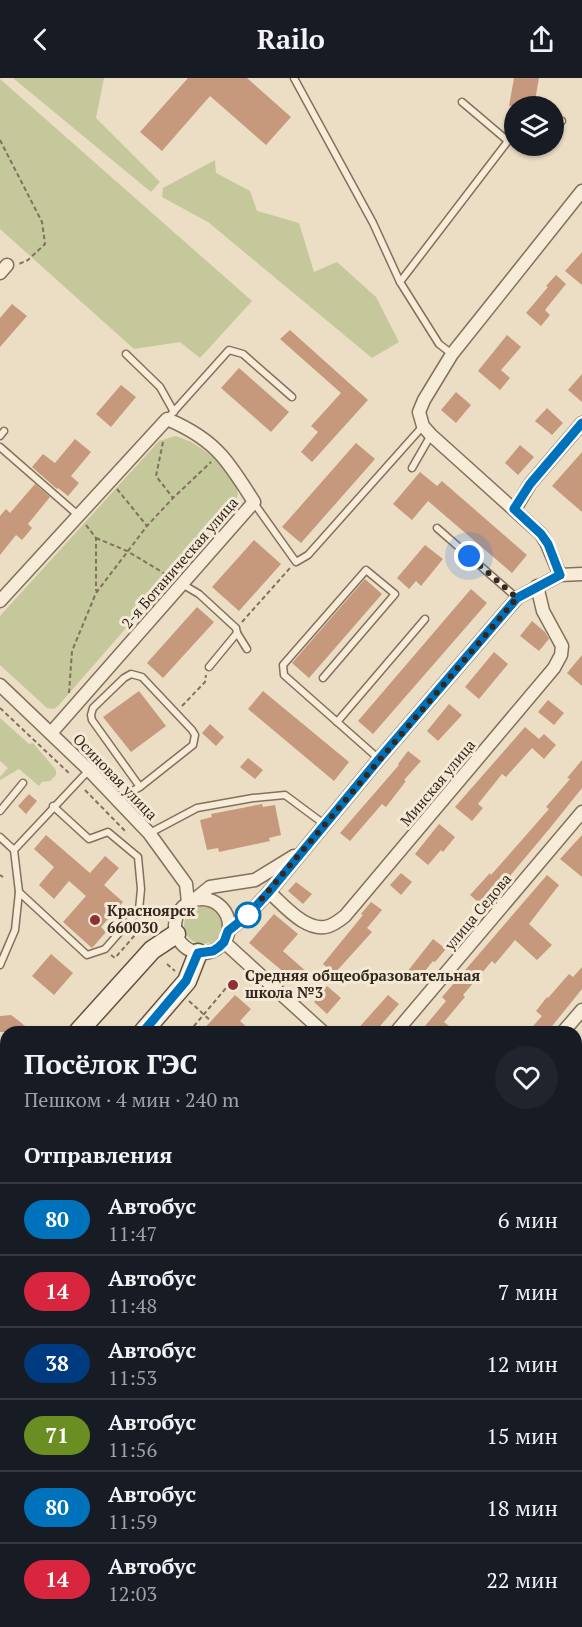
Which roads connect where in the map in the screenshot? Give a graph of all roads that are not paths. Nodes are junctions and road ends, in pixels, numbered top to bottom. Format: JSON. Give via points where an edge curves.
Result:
{"nodes":[{"id":1,"x":294,"y":78,"type":"edge"},
{"id":2,"x":462,"y":102,"type":"dead end"},
{"id":3,"x":504,"y":135,"type":"edge"},
{"id":4,"x":504,"y":149,"type":"edge"},
{"id":5,"x":582,"y":192,"type":"edge"},
{"id":6,"x":400,"y":282,"type":"junction"},
{"id":7,"x":126,"y":354,"type":"dead end"},
{"id":8,"x":452,"y":354,"type":"junction"},
{"id":9,"x":292,"y":397,"type":"dead end"},
{"id":10,"x":171,"y":415,"type":"junction"},
{"id":11,"x":582,"y":423,"type":"edge"},
{"id":12,"x":427,"y":431,"type":"junction"},
{"id":13,"x":0,"y":447,"type":"edge"},
{"id":14,"x":412,"y":468,"type":"dead end"},
{"id":15,"x":254,"y":502,"type":"junction"},
{"id":16,"x":514,"y":509,"type":"junction"},
{"id":17,"x":78,"y":516,"type":"junction"},
{"id":18,"x":437,"y":528,"type":"dead end"},
{"id":19,"x":582,"y":574,"type":"edge"},
{"id":20,"x":560,"y":575,"type":"junction"},
{"id":21,"x":182,"y":584,"type":"junction"},
{"id":22,"x":537,"y":586,"type":"junction"},
{"id":23,"x":517,"y":598,"type":"junction"},
{"id":24,"x":0,"y":601,"type":"edge"},
{"id":25,"x":425,"y":619,"type":"dead end"},
{"id":26,"x":236,"y":631,"type":"junction"},
{"id":27,"x":247,"y":649,"type":"dead end"},
{"id":28,"x":209,"y":667,"type":"road end"},
{"id":29,"x":323,"y":678,"type":"dead end"},
{"id":30,"x":0,"y":685,"type":"edge"},
{"id":31,"x":336,"y":722,"type":"junction"},
{"id":32,"x":51,"y":733,"type":"junction"},
{"id":33,"x":379,"y":759,"type":"junction"},
{"id":34,"x":89,"y":770,"type":"junction"},
{"id":35,"x":23,"y":783,"type":"dead end"},
{"id":36,"x":140,"y":787,"type":"junction"},
{"id":37,"x":117,"y":799,"type":"junction"},
{"id":38,"x":54,"y":806,"type":"junction"},
{"id":39,"x":0,"y":811,"type":"edge"},
{"id":40,"x":582,"y":812,"type":"edge"},
{"id":41,"x":324,"y":824,"type":"junction"},
{"id":42,"x":149,"y":833,"type":"junction"},
{"id":43,"x":0,"y":837,"type":"edge"},
{"id":44,"x":14,"y":850,"type":"junction"},
{"id":45,"x":303,"y":850,"type":"junction"},
{"id":46,"x":19,"y":892,"type":"junction"},
{"id":47,"x":269,"y":892,"type":"junction"},
{"id":48,"x":191,"y":901,"type":"junction"},
{"id":49,"x":176,"y":934,"type":"junction"},
{"id":50,"x":226,"y":937,"type":"junction"},
{"id":51,"x":198,"y":953,"type":"junction"},
{"id":52,"x":0,"y":965,"type":"edge"},
{"id":53,"x":582,"y":1010,"type":"edge"},
{"id":54,"x":87,"y":1026,"type":"edge"},
{"id":55,"x":148,"y":1026,"type":"edge"},
{"id":56,"x":317,"y":1026,"type":"edge"},
{"id":57,"x":401,"y":1026,"type":"edge"},
{"id":58,"x":568,"y":1026,"type":"edge"}],
"edges":[{"from":1,"to":6,"type":"lane","via":[[373,223]]},
{"from":2,"to":3,"type":"lane"},
{"from":4,"to":6,"type":"lane"},
{"from":5,"to":8,"type":"street"},
{"from":6,"to":8,"type":"lane","via":[[439,344]]},
{"from":7,"to":10,"type":"lane","via":[[160,387]]},
{"from":8,"to":12,"type":"street","via":[[419,412]]},
{"from":9,"to":10,"type":"lane","via":[[243,354],[229,350]]},
{"from":10,"to":15,"type":"street","name":"2-я Ботаническая улица","via":[[220,454]]},
{"from":10,"to":17,"type":"street"},
{"from":11,"to":16,"type":"street"},
{"from":12,"to":14,"type":"lane"},
{"from":12,"to":15,"type":"lane","via":[[308,555],[296,562]]},
{"from":12,"to":16,"type":"street"},
{"from":13,"to":17,"type":"lane"},
{"from":15,"to":21,"type":"street","name":"2-я Ботаническая улица"},
{"from":16,"to":20,"type":"street","via":[[548,544]]},
{"from":17,"to":24,"type":"street"},
{"from":18,"to":23,"type":"lane"},
{"from":19,"to":20,"type":"street"},
{"from":20,"to":22,"type":"street"},
{"from":21,"to":26,"type":"lane","via":[[199,594]]},
{"from":21,"to":32,"type":"street","name":"2-я Ботаническая улица"},
{"from":22,"to":23,"type":"street"},
{"from":22,"to":47,"type":"street","name":"Минская улица","via":[[543,611],[562,646],[554,668],[345,916],[326,927],[311,926]]},
{"from":23,"to":33,"type":"street"},
{"from":25,"to":31,"type":"lane"},
{"from":26,"to":27,"type":"lane"},
{"from":26,"to":28,"type":"lane"},
{"from":29,"to":31,"type":"lane","via":[[395,594],[366,570],[283,665],[284,675]]},
{"from":30,"to":32,"type":"street","name":"Осиновая улица"},
{"from":31,"to":33,"type":"lane"},
{"from":32,"to":34,"type":"street","name":"Осиновая улица"},
{"from":33,"to":41,"type":"street"},
{"from":34,"to":37,"type":"street","name":"Осиновая улица"},
{"from":34,"to":38,"type":"lane"},
{"from":35,"to":39,"type":"lane"},
{"from":36,"to":36,"type":"lane","via":[[193,744],[195,735],[142,677],[131,674],[91,714]]},
{"from":36,"to":37,"type":"lane"},
{"from":37,"to":42,"type":"street","name":"Осиновая улица"},
{"from":38,"to":44,"type":"lane"},
{"from":38,"to":46,"type":"lane","via":[[89,839],[108,832],[138,857],[139,910],[105,949],[87,955]]},
{"from":40,"to":57,"type":"street","name":"улица Седова"},
{"from":41,"to":42,"type":"lane","via":[[285,795],[197,808]]},
{"from":41,"to":45,"type":"street"},
{"from":42,"to":48,"type":"street","name":"Осиновая улица","via":[[186,884]]},
{"from":43,"to":44,"type":"lane"},
{"from":44,"to":46,"type":"lane"},
{"from":45,"to":47,"type":"street"},
{"from":45,"to":48,"type":"street","via":[[255,880],[210,886]]},
{"from":46,"to":52,"type":"lane","via":[[15,930]]},
{"from":47,"to":50,"type":"street"},
{"from":48,"to":49,"type":"street","via":[[177,916]]},
{"from":48,"to":50,"type":"street","via":[[207,899],[219,905],[228,917]]},
{"from":49,"to":51,"type":"street","via":[[187,948]]},
{"from":49,"to":54,"type":"street","via":[[152,950]]},
{"from":50,"to":51,"type":"street","via":[[213,951]]},
{"from":50,"to":56,"type":"street"},
{"from":51,"to":55,"type":"street","via":[[186,981]]},
{"from":53,"to":58,"type":"street"}]}
